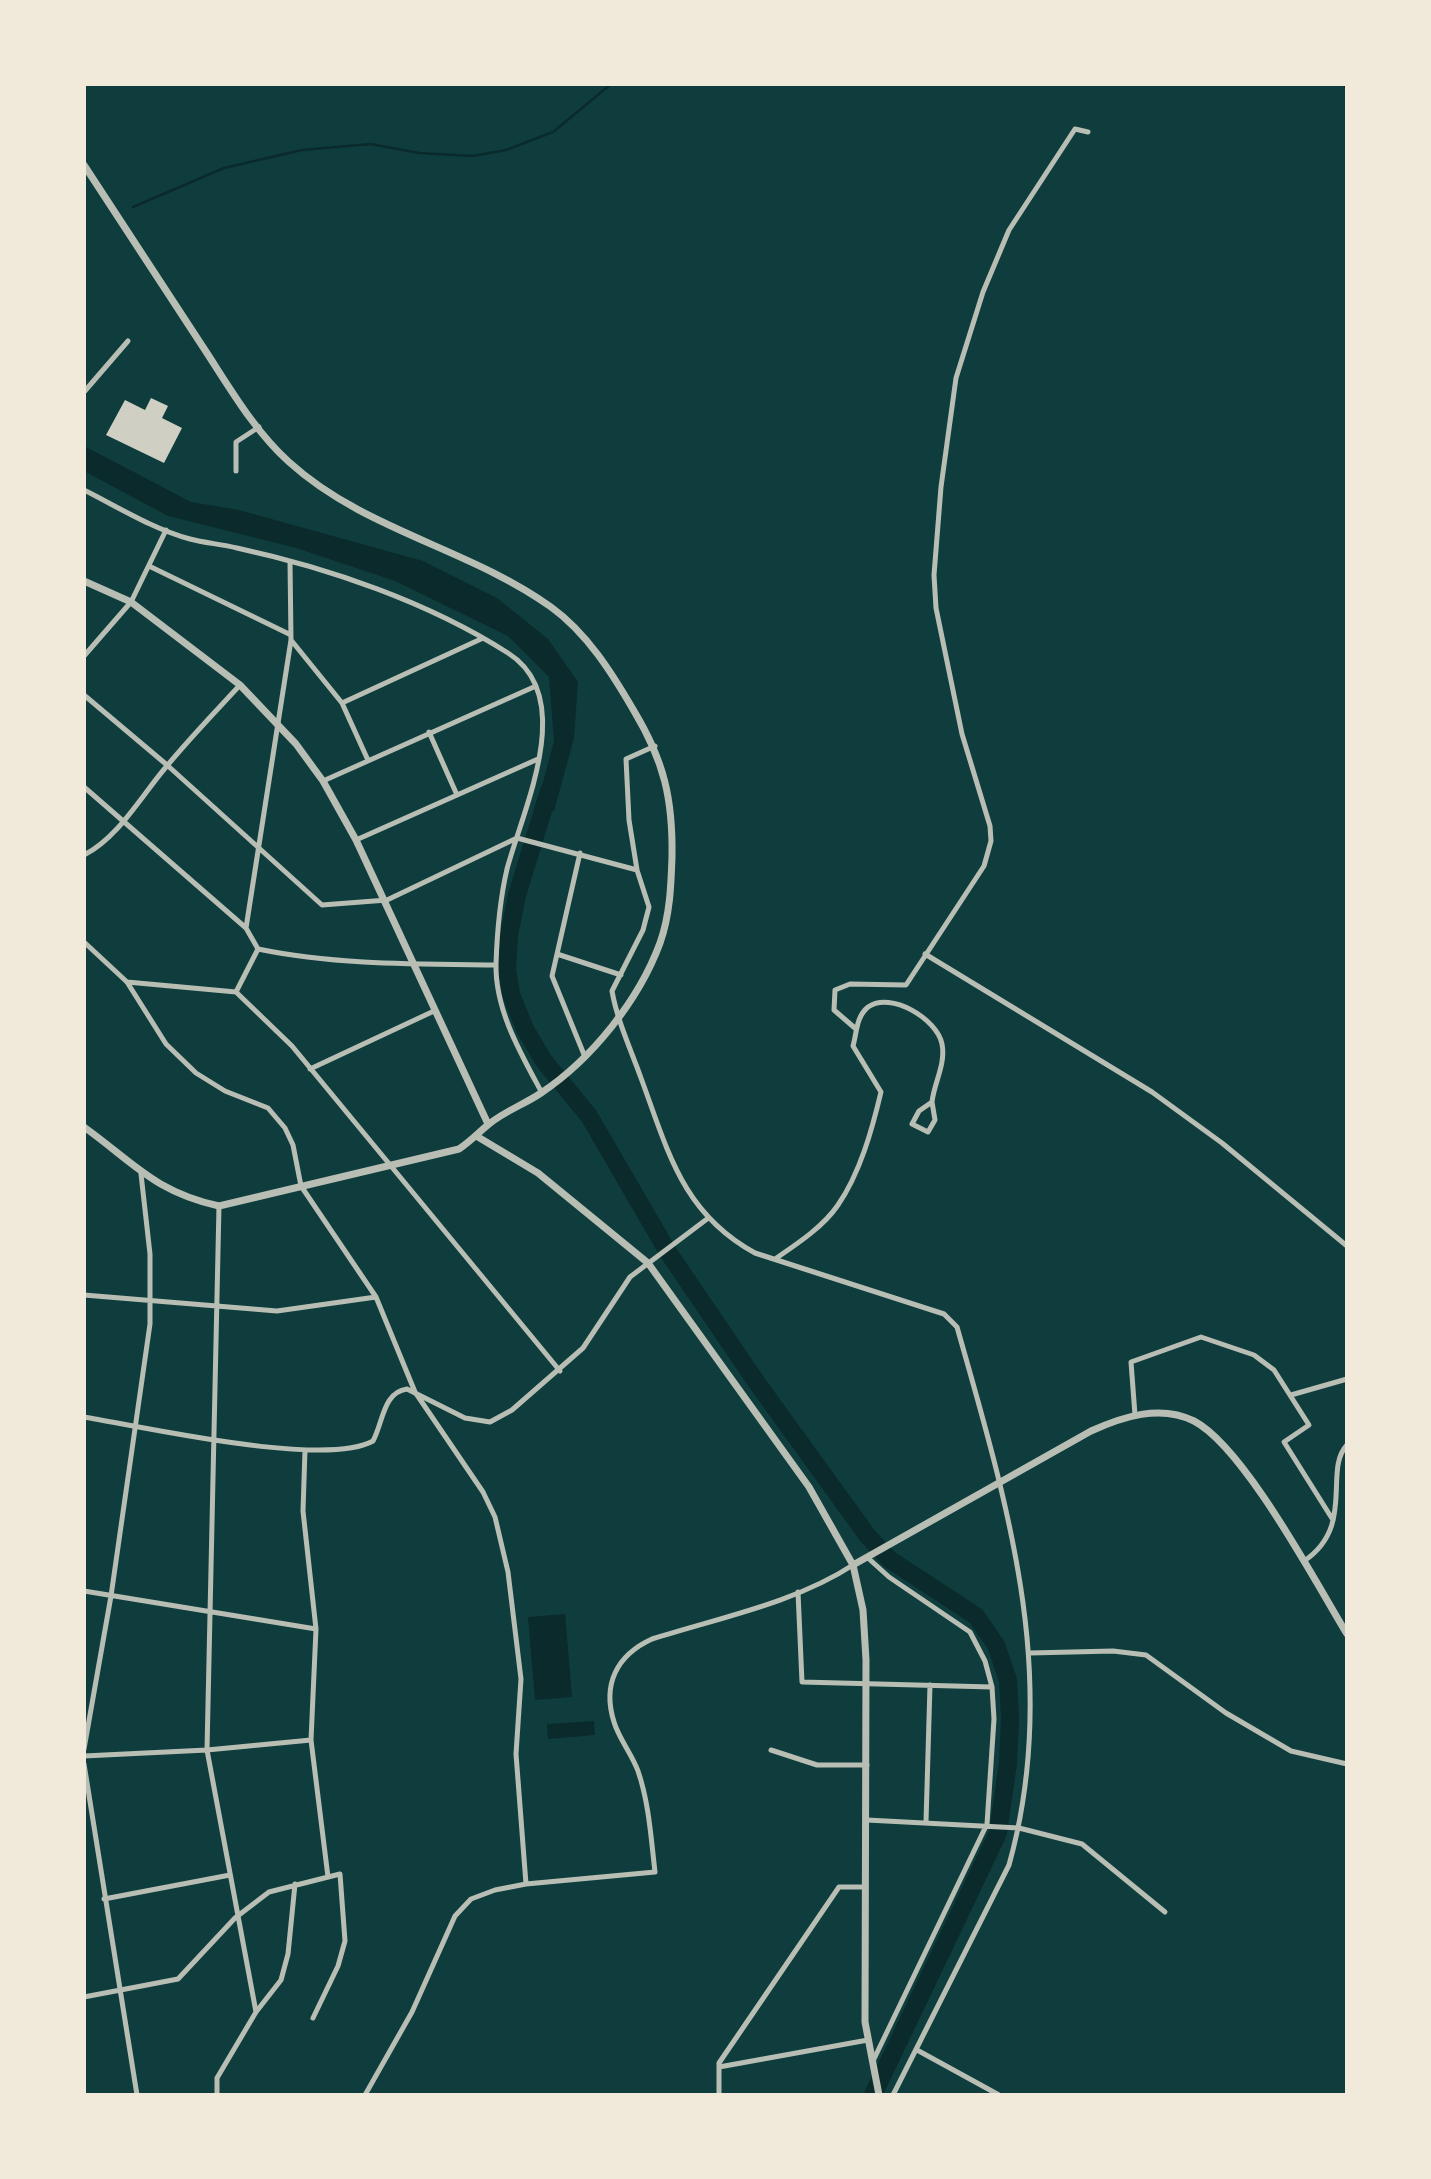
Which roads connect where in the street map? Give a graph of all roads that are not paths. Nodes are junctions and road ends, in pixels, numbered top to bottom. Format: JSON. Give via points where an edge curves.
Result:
{"nodes":[{"id":1,"x":1088,"y":132,"type":"dead end"},
{"id":2,"x":84,"y":165,"type":"edge"},
{"id":3,"x":128,"y":341,"type":"dead end"},
{"id":4,"x":84,"y":391,"type":"edge"},
{"id":5,"x":259,"y":427,"type":"junction"},
{"id":6,"x":236,"y":471,"type":"dead end"},
{"id":7,"x":84,"y":490,"type":"edge"},
{"id":8,"x":166,"y":530,"type":"junction"},
{"id":9,"x":290,"y":562,"type":"junction"},
{"id":10,"x":149,"y":566,"type":"junction"},
{"id":11,"x":84,"y":581,"type":"edge"},
{"id":12,"x":131,"y":602,"type":"junction"},
{"id":13,"x":290,"y":637,"type":"junction"},
{"id":14,"x":481,"y":639,"type":"junction"},
{"id":15,"x":84,"y":656,"type":"edge"},
{"id":16,"x":240,"y":685,"type":"junction"},
{"id":17,"x":536,"y":685,"type":"junction"},
{"id":18,"x":84,"y":695,"type":"edge"},
{"id":19,"x":342,"y":703,"type":"junction"},
{"id":20,"x":279,"y":724,"type":"junction"},
{"id":21,"x":429,"y":732,"type":"junction"},
{"id":22,"x":655,"y":746,"type":"junction"},
{"id":23,"x":367,"y":758,"type":"junction"},
{"id":24,"x":538,"y":759,"type":"junction"},
{"id":25,"x":167,"y":765,"type":"junction"},
{"id":26,"x":323,"y":781,"type":"junction"},
{"id":27,"x":84,"y":787,"type":"edge"},
{"id":28,"x":457,"y":795,"type":"junction"},
{"id":29,"x":121,"y":821,"type":"junction"},
{"id":30,"x":517,"y":838,"type":"junction"},
{"id":31,"x":356,"y":840,"type":"junction"},
{"id":32,"x":258,"y":849,"type":"junction"},
{"id":33,"x":580,"y":853,"type":"junction"},
{"id":34,"x":84,"y":855,"type":"edge"},
{"id":35,"x":637,"y":870,"type":"junction"},
{"id":36,"x":387,"y":900,"type":"junction"},
{"id":37,"x":246,"y":928,"type":"junction"},
{"id":38,"x":84,"y":942,"type":"edge"},
{"id":39,"x":258,"y":949,"type":"junction"},
{"id":40,"x":557,"y":954,"type":"junction"},
{"id":41,"x":925,"y":954,"type":"junction"},
{"id":42,"x":415,"y":964,"type":"junction"},
{"id":43,"x":496,"y":965,"type":"junction"},
{"id":44,"x":621,"y":975,"type":"junction"},
{"id":45,"x":127,"y":982,"type":"junction"},
{"id":46,"x":236,"y":992,"type":"junction"},
{"id":47,"x":435,"y":1011,"type":"junction"},
{"id":48,"x":619,"y":1015,"type":"junction"},
{"id":49,"x":856,"y":1029,"type":"junction"},
{"id":50,"x":585,"y":1057,"type":"junction"},
{"id":51,"x":310,"y":1069,"type":"junction"},
{"id":52,"x":542,"y":1093,"type":"junction"},
{"id":53,"x":932,"y":1102,"type":"junction"},
{"id":54,"x":488,"y":1125,"type":"junction"},
{"id":55,"x":84,"y":1127,"type":"edge"},
{"id":56,"x":478,"y":1137,"type":"junction"},
{"id":57,"x":392,"y":1164,"type":"junction"},
{"id":58,"x":141,"y":1174,"type":"junction"},
{"id":59,"x":301,"y":1186,"type":"junction"},
{"id":60,"x":219,"y":1206,"type":"junction"},
{"id":61,"x":707,"y":1219,"type":"junction"},
{"id":62,"x":1347,"y":1246,"type":"edge"},
{"id":63,"x":775,"y":1259,"type":"junction"},
{"id":64,"x":648,"y":1263,"type":"junction"},
{"id":65,"x":84,"y":1295,"type":"edge"},
{"id":66,"x":376,"y":1297,"type":"junction"},
{"id":67,"x":151,"y":1300,"type":"junction"},
{"id":68,"x":216,"y":1305,"type":"junction"},
{"id":69,"x":560,"y":1371,"type":"junction"},
{"id":70,"x":1347,"y":1379,"type":"edge"},
{"id":71,"x":415,"y":1392,"type":"junction"},
{"id":72,"x":1291,"y":1395,"type":"junction"},
{"id":73,"x":1135,"y":1415,"type":"junction"},
{"id":74,"x":84,"y":1417,"type":"edge"},
{"id":75,"x":134,"y":1425,"type":"junction"},
{"id":76,"x":215,"y":1439,"type":"junction"},
{"id":77,"x":1347,"y":1445,"type":"edge"},
{"id":78,"x":305,"y":1450,"type":"junction"},
{"id":79,"x":1001,"y":1482,"type":"junction"},
{"id":80,"x":1333,"y":1520,"type":"junction"},
{"id":81,"x":870,"y":1557,"type":"junction"},
{"id":82,"x":1304,"y":1561,"type":"junction"},
{"id":83,"x":853,"y":1565,"type":"junction"},
{"id":84,"x":84,"y":1591,"type":"edge"},
{"id":85,"x":798,"y":1591,"type":"junction"},
{"id":86,"x":111,"y":1595,"type":"junction"},
{"id":87,"x":212,"y":1612,"type":"junction"},
{"id":88,"x":316,"y":1629,"type":"junction"},
{"id":89,"x":1347,"y":1634,"type":"edge"},
{"id":90,"x":1030,"y":1653,"type":"junction"},
{"id":91,"x":867,"y":1683,"type":"junction"},
{"id":92,"x":930,"y":1685,"type":"junction"},
{"id":93,"x":992,"y":1687,"type":"junction"},
{"id":94,"x":311,"y":1740,"type":"junction"},
{"id":95,"x":84,"y":1749,"type":"edge"},
{"id":96,"x":207,"y":1750,"type":"junction"},
{"id":97,"x":771,"y":1750,"type":"dead end"},
{"id":98,"x":84,"y":1756,"type":"edge"},
{"id":99,"x":84,"y":1764,"type":"edge"},
{"id":100,"x":1347,"y":1764,"type":"edge"},
{"id":101,"x":867,"y":1765,"type":"junction"},
{"id":102,"x":867,"y":1820,"type":"junction"},
{"id":103,"x":926,"y":1822,"type":"junction"},
{"id":104,"x":987,"y":1824,"type":"junction"},
{"id":105,"x":1019,"y":1828,"type":"junction"},
{"id":106,"x":230,"y":1875,"type":"junction"},
{"id":107,"x":328,"y":1877,"type":"junction"},
{"id":108,"x":295,"y":1884,"type":"junction"},
{"id":109,"x":526,"y":1884,"type":"junction"},
{"id":110,"x":865,"y":1887,"type":"junction"},
{"id":111,"x":104,"y":1899,"type":"junction"},
{"id":112,"x":1165,"y":1912,"type":"dead end"},
{"id":113,"x":238,"y":1915,"type":"junction"},
{"id":114,"x":118,"y":1991,"type":"junction"},
{"id":115,"x":84,"y":1997,"type":"edge"},
{"id":116,"x":256,"y":2012,"type":"junction"},
{"id":117,"x":313,"y":2018,"type":"dead end"},
{"id":118,"x":868,"y":2040,"type":"junction"},
{"id":119,"x":917,"y":2050,"type":"junction"},
{"id":120,"x":719,"y":2067,"type":"junction"},
{"id":121,"x":872,"y":2068,"type":"junction"},
{"id":122,"x":137,"y":2095,"type":"edge"},
{"id":123,"x":217,"y":2095,"type":"edge"},
{"id":124,"x":365,"y":2095,"type":"edge"},
{"id":125,"x":719,"y":2095,"type":"edge"},
{"id":126,"x":879,"y":2095,"type":"edge"},
{"id":127,"x":893,"y":2095,"type":"edge"},
{"id":128,"x":999,"y":2095,"type":"edge"}],
"edges":[{"from":1,"to":41,"type":"street","via":[[1075,129],[1009,230],[983,292],[956,378],[935,562],[936,608],[949,679],[991,841],[984,866]]},
{"from":2,"to":5,"type":"street"},
{"from":3,"to":4,"type":"street"},
{"from":5,"to":6,"type":"street","via":[[236,442]]},
{"from":5,"to":22,"type":"street","via":[[288,461],[353,508],[509,581],[552,608],[603,661]]},
{"from":7,"to":8,"type":"street"},
{"from":8,"to":9,"type":"street"},
{"from":8,"to":10,"type":"street"},
{"from":9,"to":13,"type":"street"},
{"from":9,"to":14,"type":"street","via":[[374,589]]},
{"from":10,"to":12,"type":"street"},
{"from":10,"to":13,"type":"street"},
{"from":11,"to":12,"type":"street"},
{"from":12,"to":15,"type":"street"},
{"from":12,"to":16,"type":"street"},
{"from":13,"to":19,"type":"street"},
{"from":13,"to":20,"type":"street"},
{"from":14,"to":17,"type":"street","via":[[510,653]]},
{"from":14,"to":19,"type":"street"},
{"from":16,"to":20,"type":"street"},
{"from":16,"to":25,"type":"street"},
{"from":17,"to":21,"type":"street"},
{"from":17,"to":24,"type":"street","via":[[543,705]]},
{"from":18,"to":25,"type":"street"},
{"from":19,"to":23,"type":"street"},
{"from":20,"to":26,"type":"street"},
{"from":20,"to":32,"type":"street"},
{"from":21,"to":23,"type":"street"},
{"from":21,"to":28,"type":"street"},
{"from":22,"to":35,"type":"street","via":[[626,759]]},
{"from":22,"to":48,"type":"street","via":[[672,817],[670,898],[660,943]]},
{"from":23,"to":26,"type":"street"},
{"from":24,"to":28,"type":"street"},
{"from":24,"to":30,"type":"street"},
{"from":25,"to":29,"type":"street"},
{"from":25,"to":32,"type":"street"},
{"from":26,"to":31,"type":"street"},
{"from":27,"to":29,"type":"street"},
{"from":28,"to":31,"type":"street"},
{"from":29,"to":34,"type":"street"},
{"from":29,"to":37,"type":"street"},
{"from":30,"to":33,"type":"street"},
{"from":30,"to":36,"type":"street"},
{"from":30,"to":43,"type":"street","via":[[506,872]]},
{"from":31,"to":36,"type":"street"},
{"from":32,"to":36,"type":"street","via":[[322,905]]},
{"from":32,"to":37,"type":"street"},
{"from":33,"to":35,"type":"street"},
{"from":33,"to":40,"type":"street"},
{"from":35,"to":44,"type":"street","via":[[649,906]]},
{"from":36,"to":42,"type":"street"},
{"from":37,"to":39,"type":"street"},
{"from":38,"to":45,"type":"street"},
{"from":39,"to":42,"type":"street","via":[[298,957]]},
{"from":39,"to":46,"type":"street"},
{"from":40,"to":44,"type":"street"},
{"from":40,"to":50,"type":"street","via":[[552,976]]},
{"from":41,"to":49,"type":"street","via":[[906,985],[850,984],[835,990],[834,1010]]},
{"from":41,"to":62,"type":"street","via":[[1152,1092]]},
{"from":42,"to":43,"type":"street"},
{"from":42,"to":47,"type":"street"},
{"from":43,"to":52,"type":"street","via":[[514,1041]]},
{"from":44,"to":48,"type":"street","via":[[612,991]]},
{"from":45,"to":46,"type":"street"},
{"from":45,"to":59,"type":"street","via":[[166,1044],[196,1073],[225,1091],[268,1108],[293,1144]]},
{"from":46,"to":51,"type":"street"},
{"from":47,"to":51,"type":"street"},
{"from":47,"to":54,"type":"street"},
{"from":48,"to":50,"type":"street"},
{"from":48,"to":61,"type":"street","via":[[667,1155]]},
{"from":49,"to":53,"type":"street","via":[[859,1019],[877,1003],[894,1003],[927,1020],[942,1043],[942,1064]]},
{"from":49,"to":63,"type":"street","via":[[855,1053],[881,1092],[872,1128],[838,1205]]},
{"from":50,"to":52,"type":"street"},
{"from":51,"to":57,"type":"street"},
{"from":52,"to":54,"type":"street"},
{"from":53,"to":53,"type":"street","via":[[919,1111],[912,1124],[928,1132],[935,1120]]},
{"from":54,"to":56,"type":"street"},
{"from":55,"to":58,"type":"street"},
{"from":56,"to":57,"type":"street","via":[[459,1149]]},
{"from":56,"to":64,"type":"street","via":[[538,1173]]},
{"from":57,"to":59,"type":"street"},
{"from":57,"to":69,"type":"street"},
{"from":58,"to":60,"type":"street","via":[[191,1199]]},
{"from":58,"to":67,"type":"street"},
{"from":59,"to":60,"type":"street"},
{"from":59,"to":66,"type":"street"},
{"from":60,"to":68,"type":"street"},
{"from":61,"to":63,"type":"street","via":[[730,1239]]},
{"from":61,"to":64,"type":"street"},
{"from":63,"to":79,"type":"street","via":[[944,1314],[957,1326]]},
{"from":64,"to":69,"type":"street","via":[[629,1277],[583,1348]]},
{"from":64,"to":83,"type":"street","via":[[809,1487]]},
{"from":65,"to":67,"type":"street"},
{"from":66,"to":68,"type":"street","via":[[277,1311]]},
{"from":66,"to":71,"type":"street"},
{"from":67,"to":68,"type":"street"},
{"from":67,"to":75,"type":"street"},
{"from":68,"to":76,"type":"street"},
{"from":69,"to":71,"type":"street","via":[[512,1410],[489,1422],[465,1418]]},
{"from":70,"to":72,"type":"street"},
{"from":71,"to":78,"type":"street","via":[[394,1394],[373,1441],[361,1448]]},
{"from":71,"to":109,"type":"street","via":[[483,1492],[495,1517],[508,1572],[521,1679],[516,1754]]},
{"from":72,"to":73,"type":"street","via":[[1274,1370],[1254,1355],[1201,1337],[1130,1362]]},
{"from":72,"to":80,"type":"street","via":[[1309,1425],[1284,1442]]},
{"from":73,"to":79,"type":"street","via":[[1091,1431]]},
{"from":73,"to":82,"type":"street","via":[[1193,1420],[1225,1445]]},
{"from":74,"to":75,"type":"street"},
{"from":75,"to":76,"type":"street"},
{"from":75,"to":86,"type":"street"},
{"from":76,"to":78,"type":"street"},
{"from":76,"to":87,"type":"street"},
{"from":77,"to":80,"type":"street","via":[[1339,1465]]},
{"from":78,"to":88,"type":"street","via":[[303,1511]]},
{"from":79,"to":81,"type":"street"},
{"from":79,"to":90,"type":"street"},
{"from":80,"to":82,"type":"street","via":[[1324,1543]]},
{"from":81,"to":83,"type":"street"},
{"from":81,"to":93,"type":"street","via":[[889,1577],[970,1632]]},
{"from":82,"to":89,"type":"street"},
{"from":83,"to":85,"type":"street"},
{"from":83,"to":91,"type":"street","via":[[863,1610]]},
{"from":84,"to":86,"type":"street"},
{"from":85,"to":91,"type":"street","via":[[802,1682]]},
{"from":85,"to":109,"type":"street","via":[[652,1639],[617,1664],[609,1697],[614,1723],[646,1798],[655,1872]]},
{"from":86,"to":87,"type":"street"},
{"from":86,"to":95,"type":"street"},
{"from":87,"to":88,"type":"street"},
{"from":87,"to":96,"type":"street"},
{"from":88,"to":94,"type":"street"},
{"from":90,"to":100,"type":"street","via":[[1146,1655],[1226,1713],[1282,1746]]},
{"from":90,"to":105,"type":"street","via":[[1031,1753]]},
{"from":91,"to":92,"type":"street"},
{"from":91,"to":101,"type":"street"},
{"from":92,"to":93,"type":"street"},
{"from":92,"to":103,"type":"street"},
{"from":93,"to":104,"type":"street"},
{"from":94,"to":96,"type":"street"},
{"from":94,"to":107,"type":"street"},
{"from":96,"to":98,"type":"street"},
{"from":96,"to":106,"type":"street"},
{"from":97,"to":101,"type":"street","via":[[817,1765]]},
{"from":99,"to":111,"type":"street"},
{"from":101,"to":102,"type":"street"},
{"from":102,"to":103,"type":"street"},
{"from":102,"to":110,"type":"street"},
{"from":103,"to":104,"type":"street"},
{"from":104,"to":105,"type":"street"},
{"from":104,"to":121,"type":"street"},
{"from":105,"to":112,"type":"street","via":[[1082,1844]]},
{"from":105,"to":119,"type":"street","via":[[1009,1865]]},
{"from":106,"to":111,"type":"street"},
{"from":106,"to":113,"type":"street"},
{"from":107,"to":108,"type":"street"},
{"from":107,"to":117,"type":"street","via":[[340,1874],[345,1941]]},
{"from":108,"to":113,"type":"street","via":[[269,1892]]},
{"from":108,"to":116,"type":"street","via":[[281,1980]]},
{"from":109,"to":124,"type":"street","via":[[471,1899],[455,1916],[412,2012]]},
{"from":110,"to":118,"type":"street"},
{"from":110,"to":120,"type":"street","via":[[839,1887]]},
{"from":111,"to":114,"type":"street"},
{"from":113,"to":114,"type":"street","via":[[178,1979]]},
{"from":113,"to":116,"type":"street"},
{"from":114,"to":115,"type":"street"},
{"from":114,"to":122,"type":"street"},
{"from":116,"to":123,"type":"street","via":[[218,2078]]},
{"from":118,"to":120,"type":"street"},
{"from":118,"to":121,"type":"street"},
{"from":119,"to":127,"type":"street"},
{"from":119,"to":128,"type":"street"},
{"from":120,"to":125,"type":"street"},
{"from":121,"to":126,"type":"street"}]}
